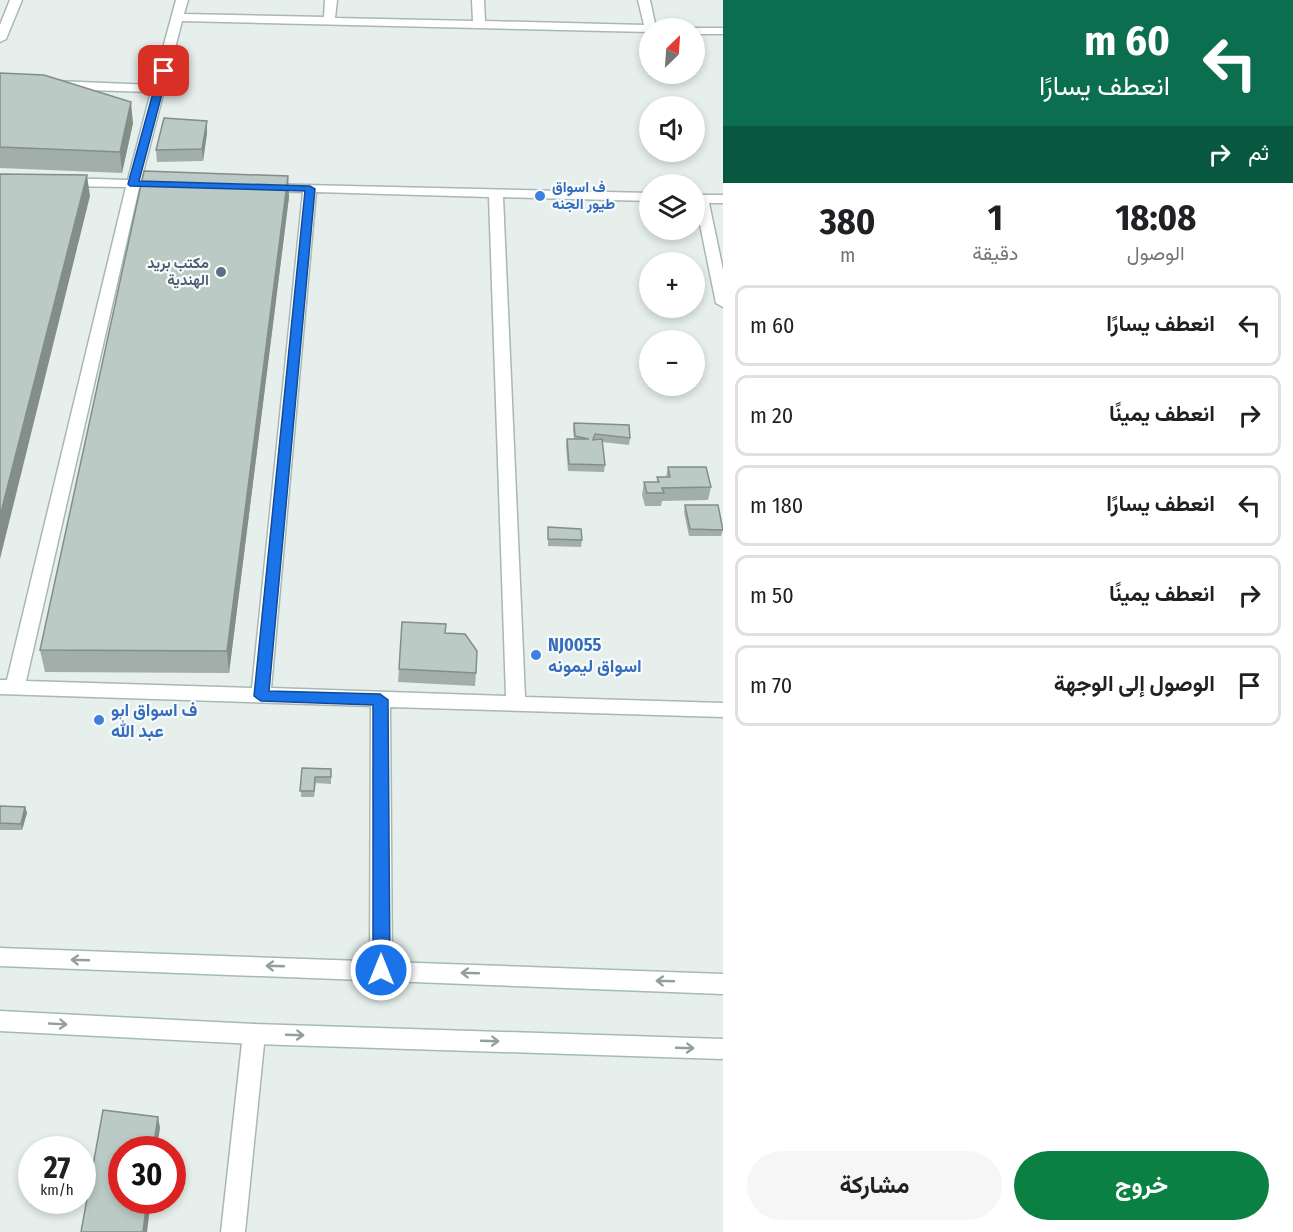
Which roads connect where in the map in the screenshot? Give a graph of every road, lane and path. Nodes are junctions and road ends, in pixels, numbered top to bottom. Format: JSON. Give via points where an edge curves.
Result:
{"nodes":[{"id":1,"x":16,"y":0,"type":"edge"},
{"id":2,"x":182,"y":0,"type":"edge"},
{"id":3,"x":331,"y":0,"type":"edge"},
{"id":4,"x":478,"y":0,"type":"edge"},
{"id":5,"x":644,"y":0,"type":"edge"},
{"id":6,"x":178,"y":17,"type":"junction"},
{"id":7,"x":648,"y":18,"type":"edge"},
{"id":8,"x":329,"y":21,"type":"junction"},
{"id":9,"x":479,"y":25,"type":"junction"},
{"id":10,"x":639,"y":29,"type":"edge"},
{"id":11,"x":705,"y":31,"type":"edge"},
{"id":12,"x":723,"y":32,"type":"edge"},
{"id":13,"x":0,"y":39,"type":"edge"},
{"id":14,"x":45,"y":85,"type":"edge"},
{"id":15,"x":159,"y":88,"type":"junction"},
{"id":16,"x":56,"y":182,"type":"edge"},
{"id":17,"x":133,"y":184,"type":"junction"},
{"id":18,"x":157,"y":184,"type":"edge"},
{"id":19,"x":251,"y":187,"type":"edge"},
{"id":20,"x":310,"y":189,"type":"junction"},
{"id":21,"x":496,"y":193,"type":"junction"},
{"id":22,"x":639,"y":197,"type":"edge"},
{"id":23,"x":705,"y":199,"type":"edge"},
{"id":24,"x":723,"y":200,"type":"edge"},
{"id":25,"x":705,"y":228,"type":"edge"},
{"id":26,"x":723,"y":303,"type":"edge"},
{"id":27,"x":8,"y":688,"type":"edge"},
{"id":28,"x":261,"y":696,"type":"junction"},
{"id":29,"x":380,"y":700,"type":"junction"},
{"id":30,"x":516,"y":704,"type":"junction"},
{"id":31,"x":723,"y":710,"type":"edge"},
{"id":32,"x":0,"y":957,"type":"edge"},
{"id":33,"x":381,"y":970,"type":"junction"},
{"id":34,"x":723,"y":984,"type":"edge"},
{"id":35,"x":0,"y":1021,"type":"edge"},
{"id":36,"x":254,"y":1034,"type":"junction"},
{"id":37,"x":723,"y":1049,"type":"edge"},
{"id":38,"x":233,"y":1232,"type":"edge"}],
"edges":[{"from":1,"to":13,"type":"street"},
{"from":2,"to":6,"type":"street"},
{"from":3,"to":8,"type":"street"},
{"from":4,"to":9,"type":"street"},
{"from":5,"to":7,"type":"street"},
{"from":6,"to":8,"type":"street"},
{"from":6,"to":15,"type":"street"},
{"from":8,"to":9,"type":"street"},
{"from":9,"to":10,"type":"street"},
{"from":11,"to":12,"type":"street"},
{"from":14,"to":15,"type":"street"},
{"from":15,"to":17,"type":"street"},
{"from":16,"to":17,"type":"street"},
{"from":17,"to":18,"type":"street"},
{"from":17,"to":27,"type":"street"},
{"from":19,"to":20,"type":"street"},
{"from":20,"to":21,"type":"street"},
{"from":20,"to":28,"type":"street"},
{"from":21,"to":22,"type":"street"},
{"from":21,"to":30,"type":"street"},
{"from":23,"to":24,"type":"street"},
{"from":25,"to":26,"type":"street"},
{"from":27,"to":28,"type":"street"},
{"from":28,"to":29,"type":"street"},
{"from":29,"to":30,"type":"street"},
{"from":29,"to":33,"type":"street"},
{"from":30,"to":31,"type":"street"},
{"from":33,"to":32,"type":"street","one_way":true},
{"from":34,"to":33,"type":"street","one_way":true},
{"from":35,"to":36,"type":"street","one_way":true},
{"from":36,"to":37,"type":"street","one_way":true},
{"from":36,"to":38,"type":"street"}]}
